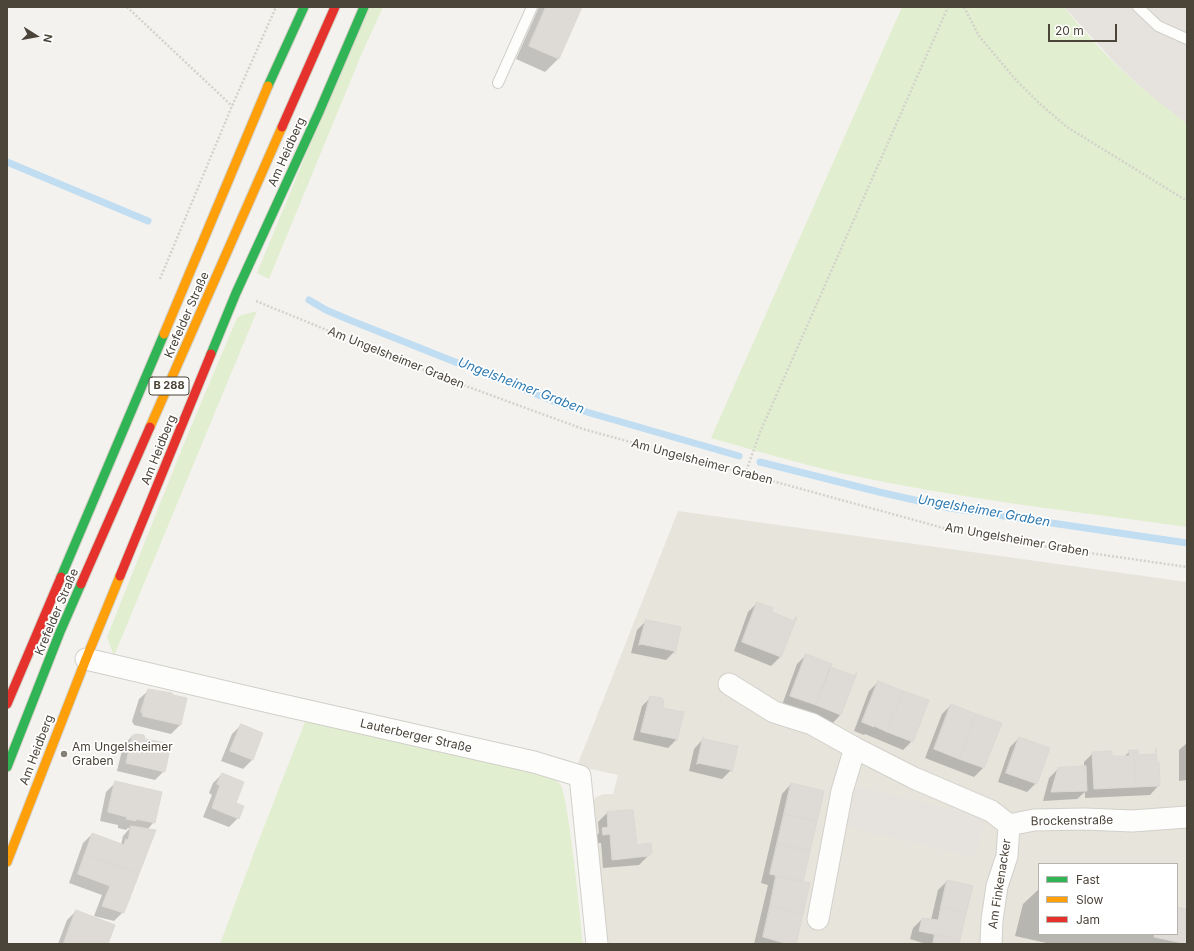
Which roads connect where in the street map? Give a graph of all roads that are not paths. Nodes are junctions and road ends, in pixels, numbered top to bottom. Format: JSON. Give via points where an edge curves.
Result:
{"nodes":[{"id":1,"x":304,"y":7,"type":"edge"},
{"id":2,"x":335,"y":7,"type":"edge"},
{"id":3,"x":364,"y":7,"type":"edge"},
{"id":4,"x":532,"y":7,"type":"edge"},
{"id":5,"x":1138,"y":7,"type":"edge"},
{"id":6,"x":1187,"y":39,"type":"edge"},
{"id":7,"x":498,"y":83,"type":"dead end"},
{"id":8,"x":86,"y":660,"type":"junction"},
{"id":9,"x":729,"y":684,"type":"dead end"},
{"id":10,"x":7,"y":704,"type":"edge"},
{"id":11,"x":855,"y":748,"type":"junction"},
{"id":12,"x":7,"y":767,"type":"edge"},
{"id":13,"x":1187,"y":817,"type":"edge"},
{"id":14,"x":1009,"y":825,"type":"junction"},
{"id":15,"x":7,"y":862,"type":"edge"},
{"id":16,"x":818,"y":919,"type":"dead end"},
{"id":17,"x":597,"y":944,"type":"edge"},
{"id":18,"x":992,"y":944,"type":"edge"}],
"edges":[{"from":1,"to":10,"type":"main road","name":"Krefelder Straße","number":"B 288"},
{"from":2,"to":12,"type":"main road","name":"Krefelder Straße","number":"B 288","via":[[64,625]]},
{"from":3,"to":8,"type":"main road","name":"Am Heidberg","via":[[236,293]]},
{"from":4,"to":7,"type":"lane"},
{"from":5,"to":6,"type":"lane","via":[[1158,26]]},
{"from":8,"to":15,"type":"main road","name":"Am Heidberg"},
{"from":8,"to":17,"type":"street","name":"Lauterberger Straße","via":[[534,762],[580,776]]},
{"from":9,"to":11,"type":"street","via":[[774,712],[812,724]]},
{"from":11,"to":14,"type":"street","via":[[914,778],[991,811]]},
{"from":11,"to":16,"type":"street","via":[[842,791]]},
{"from":13,"to":14,"type":"street","name":"Brockenstraße","via":[[1034,820]]},
{"from":14,"to":18,"type":"street","name":"Am Finkenacker","via":[[1007,856],[997,886],[992,920]]}]}
